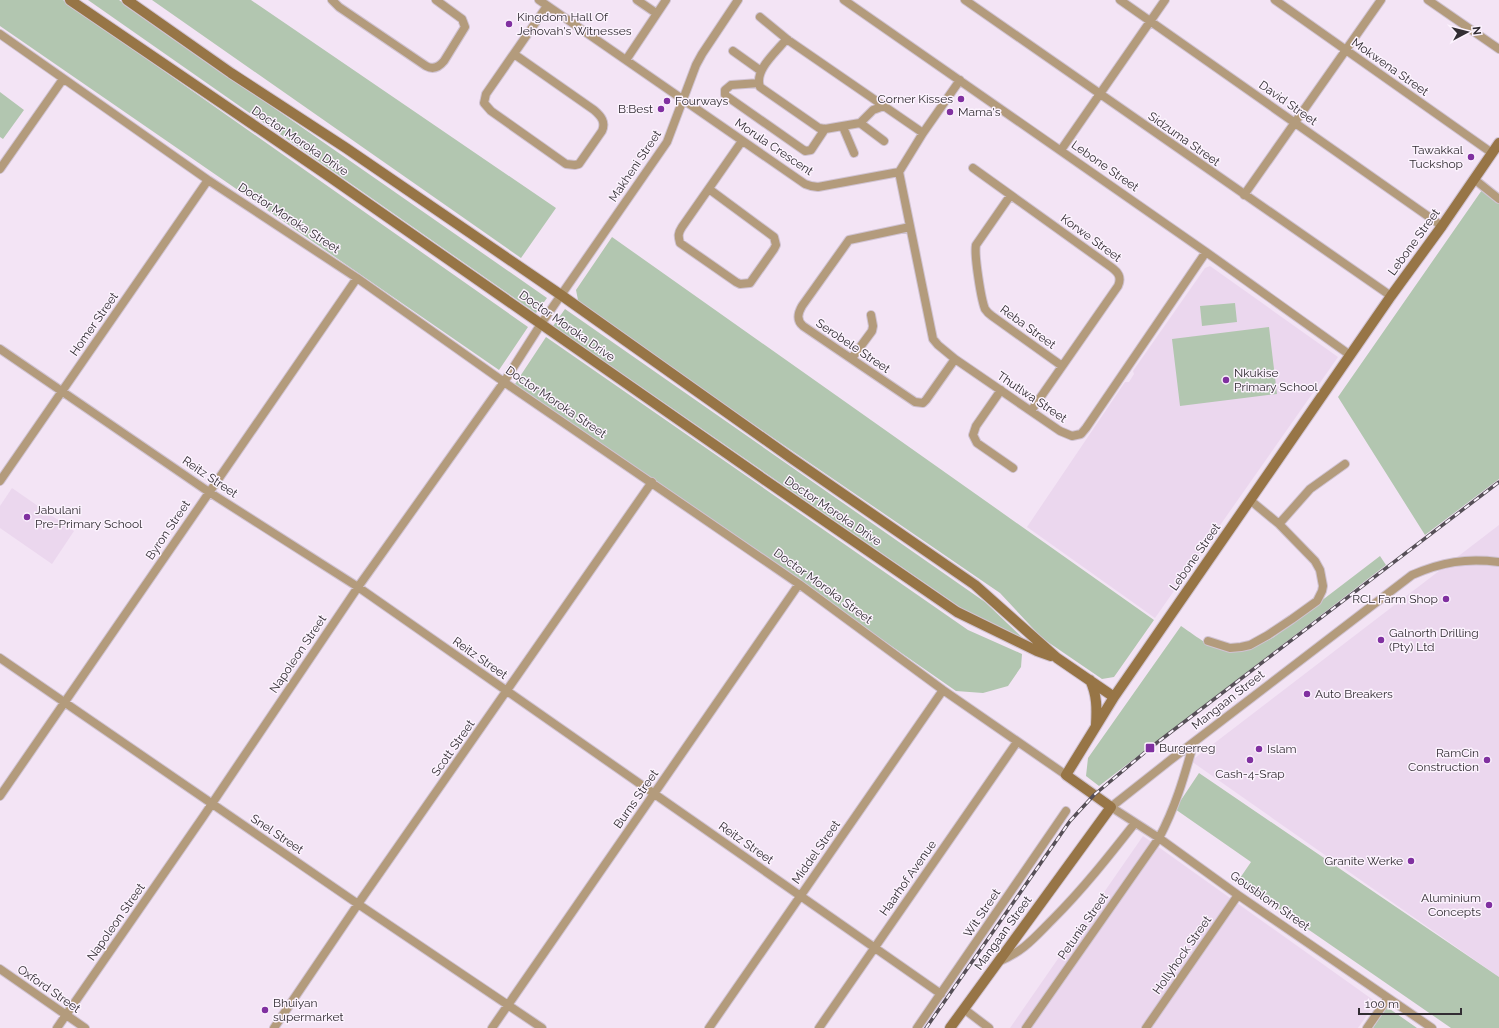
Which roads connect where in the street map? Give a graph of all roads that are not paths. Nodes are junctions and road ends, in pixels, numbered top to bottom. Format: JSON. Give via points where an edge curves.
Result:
{"nodes":[{"id":1,"x":70,"y":0,"type":"edge"},
{"id":2,"x":127,"y":0,"type":"edge"},
{"id":3,"x":332,"y":0,"type":"edge"},
{"id":4,"x":436,"y":0,"type":"edge"},
{"id":5,"x":539,"y":0,"type":"edge"},
{"id":6,"x":637,"y":0,"type":"edge"},
{"id":7,"x":666,"y":0,"type":"edge"},
{"id":8,"x":738,"y":0,"type":"edge"},
{"id":9,"x":844,"y":0,"type":"edge"},
{"id":10,"x":965,"y":0,"type":"edge"},
{"id":11,"x":1120,"y":0,"type":"edge"},
{"id":12,"x":1165,"y":0,"type":"edge"},
{"id":13,"x":1275,"y":0,"type":"edge"},
{"id":14,"x":1381,"y":0,"type":"edge"},
{"id":15,"x":1428,"y":0,"type":"edge"},
{"id":16,"x":547,"y":6,"type":"junction"},
{"id":17,"x":656,"y":13,"type":"junction"},
{"id":18,"x":760,"y":17,"type":"dead end"},
{"id":19,"x":1150,"y":21,"type":"junction"},
{"id":20,"x":0,"y":34,"type":"edge"},
{"id":21,"x":788,"y":40,"type":"junction"},
{"id":22,"x":1499,"y":49,"type":"edge"},
{"id":23,"x":1345,"y":50,"type":"junction"},
{"id":24,"x":733,"y":51,"type":"dead end"},
{"id":25,"x":514,"y":54,"type":"junction"},
{"id":26,"x":626,"y":60,"type":"junction"},
{"id":27,"x":761,"y":71,"type":"junction"},
{"id":28,"x":63,"y":79,"type":"junction"},
{"id":29,"x":960,"y":80,"type":"junction"},
{"id":30,"x":759,"y":83,"type":"junction"},
{"id":31,"x":1099,"y":94,"type":"junction"},
{"id":32,"x":684,"y":99,"type":"junction"},
{"id":33,"x":886,"y":108,"type":"junction"},
{"id":34,"x":860,"y":123,"type":"junction"},
{"id":35,"x":1295,"y":123,"type":"junction"},
{"id":36,"x":843,"y":127,"type":"junction"},
{"id":37,"x":825,"y":130,"type":"junction"},
{"id":38,"x":923,"y":133,"type":"junction"},
{"id":39,"x":742,"y":141,"type":"junction"},
{"id":40,"x":884,"y":141,"type":"dead end"},
{"id":41,"x":1499,"y":143,"type":"edge"},
{"id":42,"x":1061,"y":150,"type":"junction"},
{"id":43,"x":854,"y":153,"type":"dead end"},
{"id":44,"x":1492,"y":153,"type":"junction"},
{"id":45,"x":973,"y":168,"type":"dead end"},
{"id":46,"x":0,"y":169,"type":"edge"},
{"id":47,"x":899,"y":172,"type":"junction"},
{"id":48,"x":1474,"y":179,"type":"junction"},
{"id":49,"x":208,"y":180,"type":"junction"},
{"id":50,"x":709,"y":189,"type":"junction"},
{"id":51,"x":1244,"y":195,"type":"junction"},
{"id":52,"x":1010,"y":196,"type":"junction"},
{"id":53,"x":1499,"y":199,"type":"edge"},
{"id":54,"x":1442,"y":226,"type":"junction"},
{"id":55,"x":910,"y":227,"type":"junction"},
{"id":56,"x":1206,"y":252,"type":"junction"},
{"id":57,"x":357,"y":278,"type":"junction"},
{"id":58,"x":561,"y":295,"type":"junction"},
{"id":59,"x":1391,"y":296,"type":"junction"},
{"id":60,"x":871,"y":315,"type":"dead end"},
{"id":61,"x":541,"y":324,"type":"junction"},
{"id":62,"x":0,"y":348,"type":"edge"},
{"id":63,"x":1350,"y":355,"type":"junction"},
{"id":64,"x":852,"y":358,"type":"junction"},
{"id":65,"x":956,"y":359,"type":"junction"},
{"id":66,"x":1062,"y":366,"type":"junction"},
{"id":67,"x":504,"y":382,"type":"junction"},
{"id":68,"x":1001,"y":390,"type":"junction"},
{"id":69,"x":62,"y":391,"type":"junction"},
{"id":70,"x":1031,"y":411,"type":"junction"},
{"id":71,"x":1345,"y":464,"type":"dead end"},
{"id":72,"x":1013,"y":468,"type":"dead end"},
{"id":73,"x":0,"y":481,"type":"edge"},
{"id":74,"x":652,"y":482,"type":"junction"},
{"id":75,"x":209,"y":492,"type":"junction"},
{"id":76,"x":1250,"y":500,"type":"junction"},
{"id":77,"x":1279,"y":524,"type":"junction"},
{"id":78,"x":1499,"y":562,"type":"edge"},
{"id":79,"x":799,"y":584,"type":"junction"},
{"id":80,"x":358,"y":588,"type":"junction"},
{"id":81,"x":1208,"y":641,"type":"dead end"},
{"id":82,"x":0,"y":658,"type":"edge"},
{"id":83,"x":1057,"y":658,"type":"junction"},
{"id":84,"x":1090,"y":680,"type":"junction"},
{"id":85,"x":943,"y":690,"type":"junction"},
{"id":86,"x":507,"y":691,"type":"junction"},
{"id":87,"x":1114,"y":697,"type":"junction"},
{"id":88,"x":66,"y":702,"type":"junction"},
{"id":89,"x":1096,"y":725,"type":"junction"},
{"id":90,"x":1017,"y":742,"type":"junction"},
{"id":91,"x":1194,"y":742,"type":"junction"},
{"id":92,"x":1066,"y":776,"type":"junction"},
{"id":93,"x":654,"y":794,"type":"junction"},
{"id":94,"x":1094,"y":795,"type":"joint"},
{"id":95,"x":0,"y":796,"type":"edge"},
{"id":96,"x":211,"y":804,"type":"junction"},
{"id":97,"x":1111,"y":808,"type":"junction"},
{"id":98,"x":1066,"y":811,"type":"dead end"},
{"id":99,"x":1135,"y":823,"type":"junction"},
{"id":100,"x":1159,"y":838,"type":"junction"},
{"id":101,"x":1238,"y":895,"type":"junction"},
{"id":102,"x":800,"y":896,"type":"junction"},
{"id":103,"x":358,"y":904,"type":"junction"},
{"id":104,"x":875,"y":948,"type":"junction"},
{"id":105,"x":998,"y":962,"type":"junction"},
{"id":106,"x":0,"y":969,"type":"edge"},
{"id":107,"x":941,"y":994,"type":"junction"},
{"id":108,"x":1388,"y":998,"type":"junction"},
{"id":109,"x":508,"y":1004,"type":"junction"},
{"id":110,"x":964,"y":1009,"type":"junction"},
{"id":111,"x":66,"y":1015,"type":"junction"},
{"id":112,"x":57,"y":1028,"type":"edge"},
{"id":113,"x":85,"y":1028,"type":"edge"},
{"id":114,"x":274,"y":1028,"type":"edge"},
{"id":115,"x":492,"y":1028,"type":"edge"},
{"id":116,"x":542,"y":1028,"type":"edge"},
{"id":117,"x":709,"y":1028,"type":"edge"},
{"id":118,"x":819,"y":1028,"type":"edge"},
{"id":119,"x":917,"y":1028,"type":"edge"},
{"id":120,"x":950,"y":1028,"type":"edge"},
{"id":121,"x":989,"y":1028,"type":"edge"},
{"id":122,"x":1026,"y":1028,"type":"edge"},
{"id":123,"x":1146,"y":1028,"type":"edge"},
{"id":124,"x":1367,"y":1028,"type":"edge"},
{"id":125,"x":1432,"y":1028,"type":"edge"}],
"edges":[{"from":1,"to":61,"type":"street","name":"Doctor Moroka Drive"},
{"from":2,"to":58,"type":"street","name":"Doctor Moroka Drive"},
{"from":3,"to":4,"type":"street","via":[[426,66],[433,68],[440,66],[444,61],[464,27],[462,19]]},
{"from":5,"to":16,"type":"street","name":"Morula Crescent"},
{"from":6,"to":17,"type":"street"},
{"from":7,"to":17,"type":"street"},
{"from":8,"to":32,"type":"street","name":"Makheni Street","via":[[702,54]]},
{"from":9,"to":29,"type":"street","name":"Lebone Street"},
{"from":10,"to":31,"type":"street","name":"Sidzuma Street"},
{"from":11,"to":19,"type":"street","name":"David Street"},
{"from":12,"to":19,"type":"street"},
{"from":13,"to":23,"type":"street","name":"Mokwena Street"},
{"from":14,"to":23,"type":"street"},
{"from":15,"to":22,"type":"street"},
{"from":16,"to":25,"type":"street"},
{"from":16,"to":26,"type":"street","name":"Morula Crescent"},
{"from":17,"to":26,"type":"street"},
{"from":18,"to":21,"type":"street"},
{"from":19,"to":31,"type":"street"},
{"from":19,"to":35,"type":"street","name":"David Street"},
{"from":20,"to":28,"type":"street","name":"Doctor Moroka Street"},
{"from":21,"to":27,"type":"street"},
{"from":21,"to":33,"type":"street"},
{"from":23,"to":35,"type":"street"},
{"from":23,"to":44,"type":"street","name":"Mokwena Street"},
{"from":24,"to":27,"type":"street"},
{"from":25,"to":25,"type":"street","via":[[486,94],[486,108],[566,164],[579,164],[602,131],[602,118]]},
{"from":26,"to":32,"type":"street","name":"Morula Crescent"},
{"from":27,"to":30,"type":"street"},
{"from":28,"to":46,"type":"street"},
{"from":28,"to":49,"type":"street","name":"Doctor Moroka Street"},
{"from":29,"to":38,"type":"street"},
{"from":29,"to":42,"type":"street","name":"Lebone Street"},
{"from":30,"to":37,"type":"street","via":[[760,87]]},
{"from":30,"to":37,"type":"street","via":[[731,85],[725,90],[725,94],[804,151],[811,150]]},
{"from":31,"to":42,"type":"street"},
{"from":31,"to":51,"type":"street","name":"Sidzuma Street"},
{"from":32,"to":39,"type":"street","name":"Morula Crescent"},
{"from":32,"to":58,"type":"street","name":"Makheni Street","via":[[667,142]]},
{"from":33,"to":34,"type":"street","via":[[873,110]]},
{"from":33,"to":38,"type":"street"},
{"from":34,"to":36,"type":"street"},
{"from":34,"to":40,"type":"street"},
{"from":35,"to":51,"type":"street"},
{"from":35,"to":54,"type":"street","name":"David Street"},
{"from":36,"to":37,"type":"street"},
{"from":36,"to":43,"type":"street"},
{"from":38,"to":47,"type":"street"},
{"from":39,"to":47,"type":"street","name":"Morula Crescent","via":[[811,186],[818,187]]},
{"from":39,"to":50,"type":"street"},
{"from":41,"to":44,"type":"street","name":"Lebone Street"},
{"from":42,"to":56,"type":"street","name":"Lebone Street"},
{"from":44,"to":48,"type":"street","name":"Lebone Street"},
{"from":45,"to":52,"type":"street","name":"Korwe Street"},
{"from":47,"to":55,"type":"street","name":"Thutlwa Street"},
{"from":48,"to":53,"type":"street"},
{"from":48,"to":54,"type":"street","name":"Lebone Street"},
{"from":49,"to":57,"type":"street","name":"Doctor Moroka Street"},
{"from":49,"to":69,"type":"street","name":"Homer Street"},
{"from":50,"to":50,"type":"street","via":[[679,232],[680,243],[736,282],[750,283],[774,249],[774,237]]},
{"from":51,"to":59,"type":"street","name":"Sidzuma Street"},
{"from":52,"to":66,"type":"street","name":"Reba Street","via":[[976,245],[984,303],[988,313]]},
{"from":52,"to":66,"type":"street","name":"Korwe Street","via":[[1111,266],[1119,275],[1118,286]]},
{"from":54,"to":59,"type":"street","name":"Lebone Street"},
{"from":55,"to":64,"type":"street","name":"Serobele Street","via":[[848,240],[800,310],[800,323]]},
{"from":55,"to":65,"type":"street","name":"Thutlwa Street","via":[[933,339]]},
{"from":56,"to":63,"type":"street","name":"Lebone Street"},
{"from":56,"to":70,"type":"street","name":"Thutlwa Street","via":[[1081,434],[1067,435]]},
{"from":57,"to":67,"type":"street","name":"Doctor Moroka Street"},
{"from":57,"to":75,"type":"street","name":"Byron Street"},
{"from":58,"to":61,"type":"street","name":"Napoleon Street"},
{"from":58,"to":83,"type":"street","name":"Doctor Moroka Drive","via":[[975,585]]},
{"from":59,"to":63,"type":"street","name":"Lebone Street"},
{"from":60,"to":64,"type":"street","via":[[872,331]]},
{"from":61,"to":67,"type":"street","name":"Napoleon Street"},
{"from":61,"to":83,"type":"street","name":"Doctor Moroka Drive","via":[[957,612],[1036,651]]},
{"from":62,"to":69,"type":"street","name":"Reitz Street"},
{"from":63,"to":76,"type":"street","name":"Lebone Street"},
{"from":64,"to":65,"type":"street","name":"Serobele Street","via":[[910,400],[919,403],[926,400]]},
{"from":65,"to":68,"type":"street","name":"Thutlwa Street"},
{"from":66,"to":70,"type":"street","name":"Korwe Street"},
{"from":67,"to":74,"type":"street","name":"Doctor Moroka Street"},
{"from":67,"to":80,"type":"street","name":"Napoleon Street"},
{"from":68,"to":70,"type":"street","name":"Thutlwa Street"},
{"from":68,"to":72,"type":"street","via":[[976,426],[973,436],[977,443]]},
{"from":69,"to":73,"type":"street","name":"Homer Street"},
{"from":69,"to":75,"type":"street","name":"Reitz Street"},
{"from":71,"to":77,"type":"street","via":[[1310,489]]},
{"from":74,"to":79,"type":"street","name":"Doctor Moroka Street"},
{"from":74,"to":86,"type":"street","name":"Scott Street"},
{"from":75,"to":80,"type":"street","name":"Reitz Street"},
{"from":75,"to":88,"type":"street","name":"Byron Street"},
{"from":76,"to":77,"type":"street"},
{"from":76,"to":87,"type":"street","name":"Lebone Street"},
{"from":77,"to":81,"type":"street","via":[[1318,566],[1323,586],[1320,597],[1268,636],[1250,645],[1230,648]]},
{"from":78,"to":91,"type":"street","name":"Mangaan Street","via":[[1470,559],[1448,562],[1412,575]]},
{"from":79,"to":85,"type":"street","name":"Doctor Moroka Street"},
{"from":79,"to":93,"type":"street","name":"Burns Street"},
{"from":80,"to":86,"type":"street","name":"Reitz Street"},
{"from":80,"to":96,"type":"street","name":"Napoleon Street"},
{"from":82,"to":88,"type":"street","name":"Snel Street"},
{"from":83,"to":84,"type":"street","name":"Doctor Moroka Drive"},
{"from":84,"to":87,"type":"street","name":"Doctor Moroka Drive"},
{"from":84,"to":89,"type":"street","via":[[1097,703]]},
{"from":85,"to":90,"type":"street","name":"Doctor Moroka Street"},
{"from":85,"to":102,"type":"street","name":"Middel Street"},
{"from":86,"to":93,"type":"street","name":"Reitz Street"},
{"from":86,"to":103,"type":"street","name":"Scott Street"},
{"from":87,"to":89,"type":"street","name":"Lebone Street"},
{"from":88,"to":95,"type":"street","name":"Byron Street"},
{"from":88,"to":96,"type":"street","name":"Snel Street"},
{"from":89,"to":92,"type":"street","name":"Lebone Street"},
{"from":90,"to":92,"type":"street","name":"Doctor Moroka Street"},
{"from":90,"to":104,"type":"street","name":"Haarhof Avenue"},
{"from":91,"to":97,"type":"street","name":"Mangaan Street"},
{"from":91,"to":100,"type":"street","name":"Petunia Street","via":[[1179,795]]},
{"from":92,"to":94,"type":"street","name":"Doctor Moroka Street"},
{"from":93,"to":102,"type":"street","name":"Reitz Street"},
{"from":93,"to":109,"type":"street","name":"Burns Street"},
{"from":94,"to":97,"type":"street","name":"Gousblom Street"},
{"from":96,"to":103,"type":"street","name":"Snel Street"},
{"from":96,"to":111,"type":"street","name":"Napoleon Street"},
{"from":97,"to":99,"type":"street","name":"Gousblom Street"},
{"from":97,"to":105,"type":"street","name":"Mangaan Street"},
{"from":98,"to":107,"type":"street","name":"Wit Street"},
{"from":99,"to":100,"type":"street","name":"Gousblom Street"},
{"from":99,"to":105,"type":"street","via":[[1068,904],[1025,947]]},
{"from":100,"to":101,"type":"street","name":"Gousblom Street"},
{"from":100,"to":122,"type":"street","name":"Petunia Street"},
{"from":101,"to":108,"type":"street","name":"Gousblom Street"},
{"from":101,"to":123,"type":"street","name":"Hollyhock Street"},
{"from":102,"to":104,"type":"street","name":"Reitz Street"},
{"from":102,"to":117,"type":"street","name":"Middel Street"},
{"from":103,"to":109,"type":"street","name":"Snel Street"},
{"from":103,"to":114,"type":"street","name":"Scott Street"},
{"from":104,"to":107,"type":"street","name":"Reitz Street"},
{"from":104,"to":118,"type":"street","name":"Haarhof Avenue"},
{"from":105,"to":110,"type":"street","name":"Mangaan Street"},
{"from":106,"to":111,"type":"street","name":"Oxford Street"},
{"from":107,"to":119,"type":"street","name":"Wit Street"},
{"from":108,"to":124,"type":"street"},
{"from":108,"to":125,"type":"street","name":"Gousblom Street"},
{"from":109,"to":115,"type":"street","name":"Burns Street"},
{"from":109,"to":116,"type":"street","name":"Snel Street"},
{"from":110,"to":120,"type":"street","name":"Mangaan Street"},
{"from":110,"to":121,"type":"street"},
{"from":111,"to":112,"type":"street","name":"Napoleon Street"},
{"from":111,"to":113,"type":"street","name":"Oxford Street"}]}
